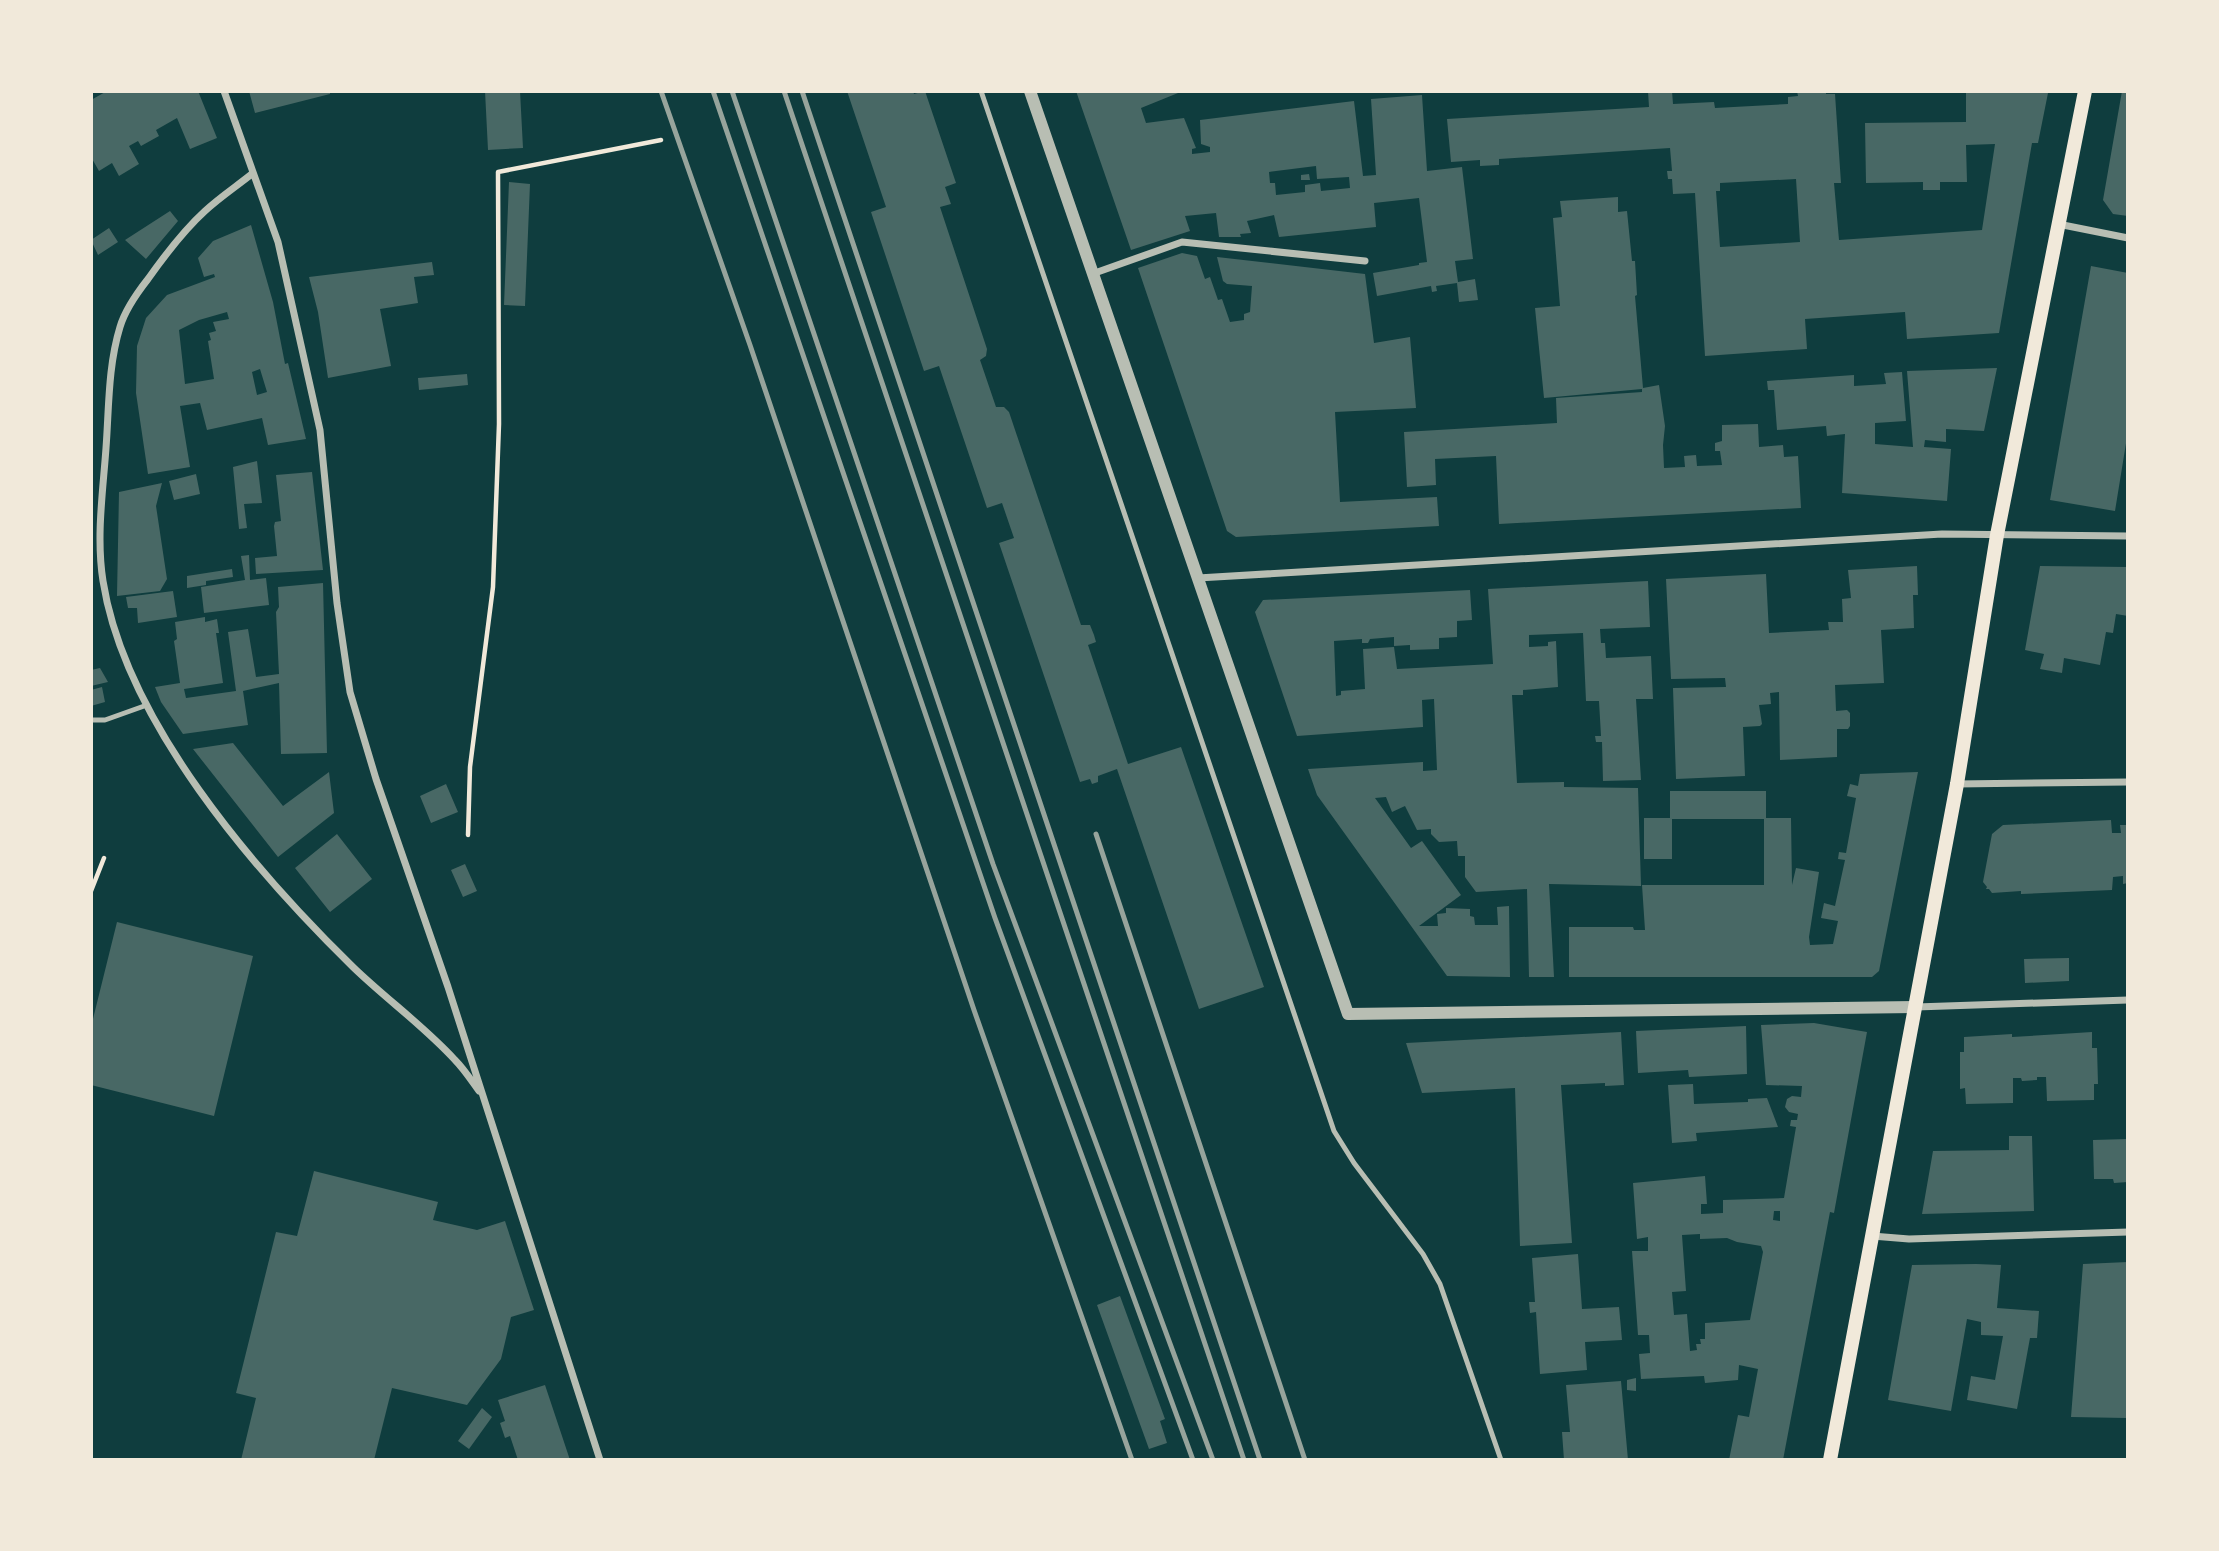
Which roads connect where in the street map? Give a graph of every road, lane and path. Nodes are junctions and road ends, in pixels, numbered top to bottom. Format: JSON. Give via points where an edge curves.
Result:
{"nodes":[{"id":1,"x":224,"y":91,"type":"edge"},
{"id":2,"x":981,"y":91,"type":"edge"},
{"id":3,"x":1030,"y":91,"type":"edge"},
{"id":4,"x":2085,"y":91,"type":"edge"},
{"id":5,"x":661,"y":140,"type":"dead end"},
{"id":6,"x":253,"y":173,"type":"junction"},
{"id":7,"x":2058,"y":224,"type":"junction"},
{"id":8,"x":2128,"y":238,"type":"edge"},
{"id":9,"x":1365,"y":261,"type":"dead end"},
{"id":10,"x":1092,"y":274,"type":"junction"},
{"id":11,"x":1997,"y":535,"type":"junction"},
{"id":12,"x":2128,"y":536,"type":"edge"},
{"id":13,"x":1197,"y":578,"type":"junction"},
{"id":14,"x":147,"y":705,"type":"junction"},
{"id":15,"x":91,"y":720,"type":"edge"},
{"id":16,"x":2128,"y":782,"type":"edge"},
{"id":17,"x":1957,"y":784,"type":"junction"},
{"id":18,"x":468,"y":835,"type":"dead end"},
{"id":19,"x":104,"y":858,"type":"dead end"},
{"id":20,"x":91,"y":891,"type":"edge"},
{"id":21,"x":2128,"y":1000,"type":"edge"},
{"id":22,"x":1915,"y":1007,"type":"junction"},
{"id":23,"x":482,"y":1096,"type":"junction"},
{"id":24,"x":2128,"y":1233,"type":"edge"},
{"id":25,"x":1872,"y":1236,"type":"junction"},
{"id":26,"x":600,"y":1460,"type":"edge"},
{"id":27,"x":1501,"y":1460,"type":"edge"},
{"id":28,"x":1830,"y":1460,"type":"edge"}],
"edges":[{"from":1,"to":6,"type":"street"},
{"from":2,"to":27,"type":"lane","via":[[1334,1131],[1440,1284]]},
{"from":3,"to":10,"type":"street"},
{"from":4,"to":7,"type":"main road"},
{"from":5,"to":18,"type":"path","via":[[498,172],[499,424],[493,587],[470,767]]},
{"from":6,"to":14,"type":"street","via":[[204,211],[168,250],[121,324],[112,366],[100,542],[103,580],[127,667]]},
{"from":6,"to":23,"type":"street","via":[[278,242],[320,430],[350,692]]},
{"from":7,"to":8,"type":"street"},
{"from":7,"to":11,"type":"main road"},
{"from":9,"to":10,"type":"street","via":[[1182,242]]},
{"from":10,"to":13,"type":"street"},
{"from":11,"to":12,"type":"street"},
{"from":11,"to":13,"type":"street","via":[[1928,535]]},
{"from":11,"to":17,"type":"main road"},
{"from":13,"to":22,"type":"street","via":[[1348,1014]]},
{"from":14,"to":15,"type":"lane","via":[[105,720]]},
{"from":14,"to":23,"type":"street","via":[[216,813],[264,872],[318,932],[457,1061]]},
{"from":16,"to":17,"type":"street"},
{"from":17,"to":22,"type":"main road"},
{"from":19,"to":20,"type":"path"},
{"from":21,"to":22,"type":"street"},
{"from":22,"to":25,"type":"main road"},
{"from":23,"to":26,"type":"street"},
{"from":24,"to":25,"type":"street"},
{"from":25,"to":28,"type":"main road"}]}
